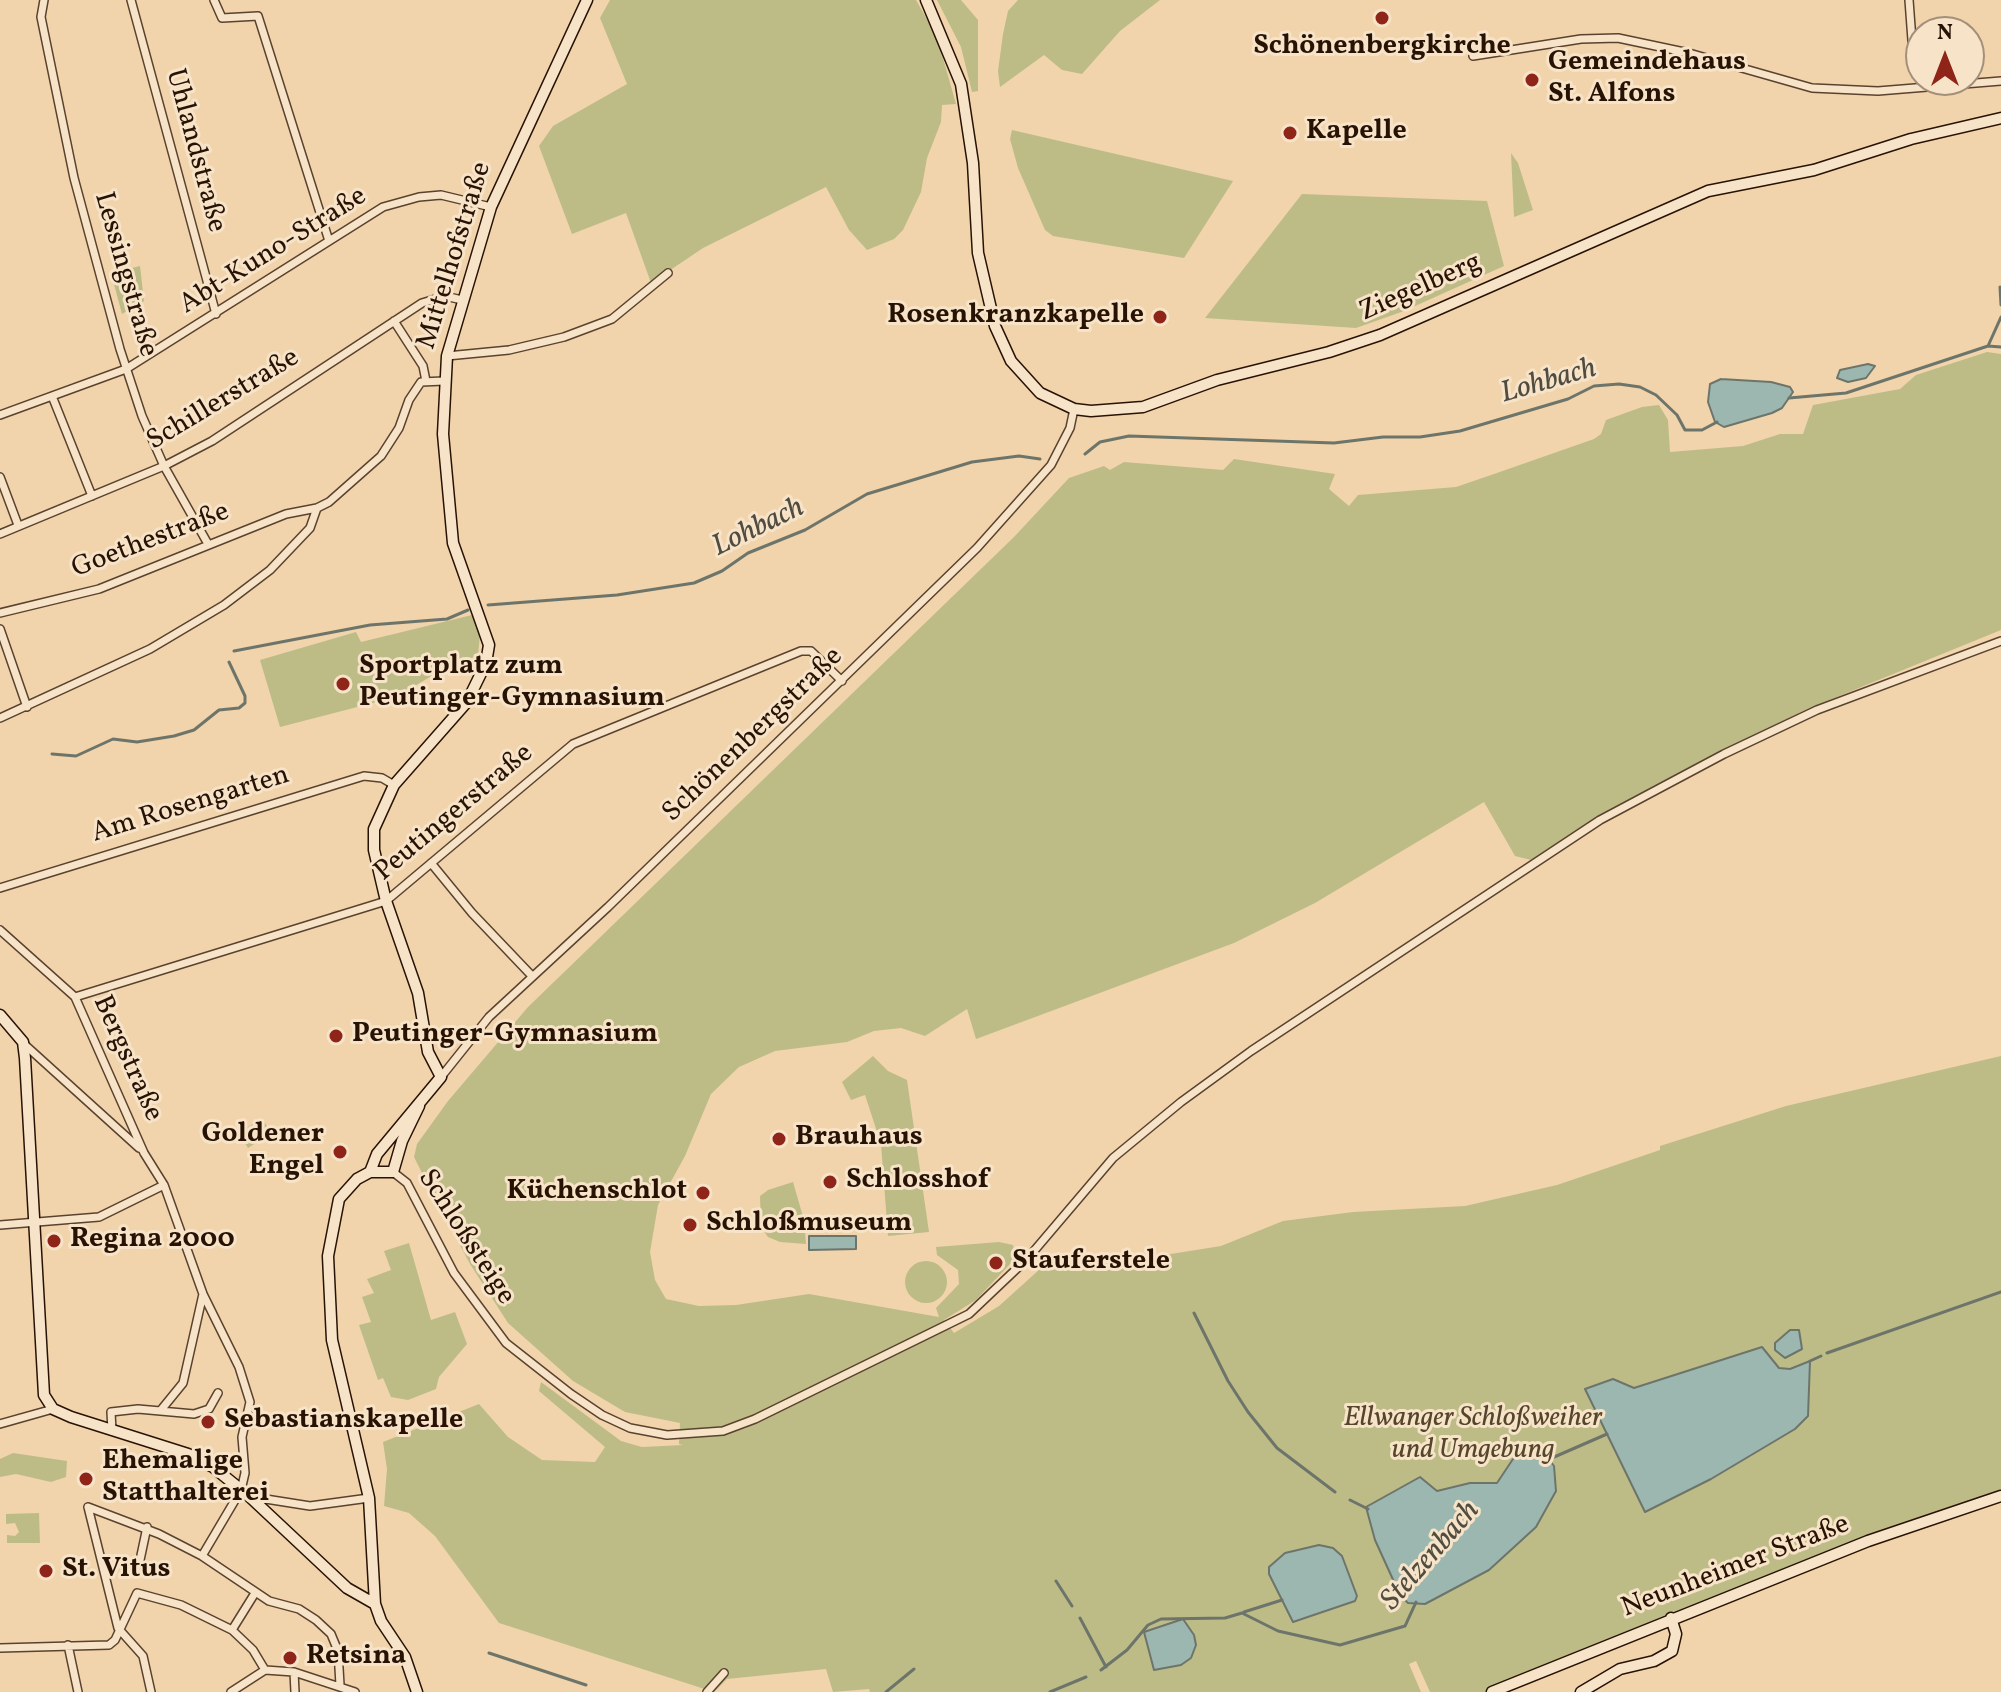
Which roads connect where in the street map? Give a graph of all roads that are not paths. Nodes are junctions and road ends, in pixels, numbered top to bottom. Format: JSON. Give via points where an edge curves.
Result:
{"nodes":[{"id":1,"x":131,"y":0,"type":"edge"},
{"id":2,"x":214,"y":0,"type":"edge"},
{"id":3,"x":587,"y":0,"type":"edge"},
{"id":4,"x":926,"y":0,"type":"edge"},
{"id":5,"x":43,"y":1,"type":"edge"},
{"id":6,"x":1473,"y":56,"type":"dead end"},
{"id":7,"x":1905,"y":88,"type":"edge"},
{"id":8,"x":2001,"y":118,"type":"edge"},
{"id":9,"x":491,"y":207,"type":"junction"},
{"id":10,"x":329,"y":241,"type":"junction"},
{"id":11,"x":668,"y":273,"type":"dead end"},
{"id":12,"x":462,"y":300,"type":"junction"},
{"id":13,"x":216,"y":314,"type":"junction"},
{"id":14,"x":394,"y":321,"type":"junction"},
{"id":15,"x":447,"y":356,"type":"junction"},
{"id":16,"x":126,"y":369,"type":"junction"},
{"id":17,"x":426,"y":381,"type":"junction"},
{"id":18,"x":444,"y":381,"type":"junction"},
{"id":19,"x":52,"y":396,"type":"junction"},
{"id":20,"x":1074,"y":409,"type":"junction"},
{"id":21,"x":0,"y":415,"type":"edge"},
{"id":22,"x":164,"y":466,"type":"junction"},
{"id":23,"x":0,"y":477,"type":"edge"},
{"id":24,"x":92,"y":496,"type":"junction"},
{"id":25,"x":317,"y":508,"type":"junction"},
{"id":26,"x":18,"y":525,"type":"junction"},
{"id":27,"x":0,"y":534,"type":"edge"},
{"id":28,"x":208,"y":544,"type":"junction"},
{"id":29,"x":0,"y":613,"type":"edge"},
{"id":30,"x":0,"y":629,"type":"edge"},
{"id":31,"x":2001,"y":641,"type":"edge"},
{"id":32,"x":842,"y":681,"type":"junction"},
{"id":33,"x":27,"y":707,"type":"junction"},
{"id":34,"x":0,"y":718,"type":"edge"},
{"id":35,"x":394,"y":785,"type":"junction"},
{"id":36,"x":431,"y":863,"type":"junction"},
{"id":37,"x":0,"y":888,"type":"edge"},
{"id":38,"x":386,"y":901,"type":"junction"},
{"id":39,"x":0,"y":930,"type":"edge"},
{"id":40,"x":532,"y":976,"type":"junction"},
{"id":41,"x":75,"y":997,"type":"junction"},
{"id":42,"x":0,"y":1015,"type":"edge"},
{"id":43,"x":23,"y":1042,"type":"junction"},
{"id":44,"x":441,"y":1077,"type":"junction"},
{"id":45,"x":419,"y":1106,"type":"junction"},
{"id":46,"x":144,"y":1153,"type":"junction"},
{"id":47,"x":370,"y":1172,"type":"junction"},
{"id":48,"x":393,"y":1172,"type":"junction"},
{"id":49,"x":164,"y":1185,"type":"junction"},
{"id":50,"x":34,"y":1224,"type":"junction"},
{"id":51,"x":0,"y":1225,"type":"edge"},
{"id":52,"x":203,"y":1294,"type":"junction"},
{"id":53,"x":218,"y":1393,"type":"dead end"},
{"id":54,"x":53,"y":1409,"type":"junction"},
{"id":55,"x":161,"y":1410,"type":"junction"},
{"id":56,"x":0,"y":1424,"type":"edge"},
{"id":57,"x":112,"y":1431,"type":"junction"},
{"id":58,"x":246,"y":1494,"type":"junction"},
{"id":59,"x":2001,"y":1496,"type":"edge"},
{"id":60,"x":369,"y":1498,"type":"junction"},
{"id":61,"x":147,"y":1527,"type":"junction"},
{"id":62,"x":202,"y":1556,"type":"junction"},
{"id":63,"x":140,"y":1560,"type":"dead end"},
{"id":64,"x":255,"y":1593,"type":"junction"},
{"id":65,"x":375,"y":1604,"type":"junction"},
{"id":66,"x":1671,"y":1618,"type":"junction"},
{"id":67,"x":118,"y":1628,"type":"junction"},
{"id":68,"x":232,"y":1630,"type":"junction"},
{"id":69,"x":68,"y":1645,"type":"junction"},
{"id":70,"x":0,"y":1648,"type":"edge"},
{"id":71,"x":265,"y":1670,"type":"junction"},
{"id":72,"x":294,"y":1672,"type":"junction"},
{"id":73,"x":724,"y":1673,"type":"dead end"},
{"id":74,"x":348,"y":1689,"type":"edge"},
{"id":75,"x":78,"y":1692,"type":"edge"},
{"id":76,"x":151,"y":1692,"type":"edge"},
{"id":77,"x":231,"y":1692,"type":"edge"},
{"id":78,"x":295,"y":1692,"type":"edge"},
{"id":79,"x":417,"y":1692,"type":"edge"},
{"id":80,"x":707,"y":1692,"type":"edge"},
{"id":81,"x":1492,"y":1692,"type":"edge"},
{"id":82,"x":1581,"y":1692,"type":"edge"}],
"edges":[{"from":1,"to":13,"type":"street","name":"Uhlandstraße"},
{"from":2,"to":10,"type":"street","via":[[222,18],[258,16]]},
{"from":3,"to":9,"type":"street","name":"Mittelhofstraße"},
{"from":4,"to":20,"type":"street","via":[[961,84],[973,163],[978,253],[995,326],[1020,373],[1040,393]]},
{"from":5,"to":16,"type":"street","name":"Lessingstraße","via":[[41,17],[74,178]]},
{"from":6,"to":7,"type":"street","via":[[1618,38],[1812,88]]},
{"from":8,"to":20,"type":"street","name":"Ziegelberg","via":[[1814,170],[1708,191],[1380,335],[1329,352],[1217,380],[1143,407]]},
{"from":9,"to":10,"type":"street","name":"Abt-Kuno-Straße","via":[[458,197],[419,197],[383,207]]},
{"from":9,"to":12,"type":"street","name":"Mittelhofstraße"},
{"from":10,"to":13,"type":"street","name":"Abt-Kuno-Straße"},
{"from":11,"to":15,"type":"street","via":[[612,319],[509,350]]},
{"from":12,"to":14,"type":"street","name":"Schillerstraße","via":[[434,298]]},
{"from":12,"to":15,"type":"street","name":"Mittelhofstraße"},
{"from":13,"to":16,"type":"street","name":"Abt-Kuno-Straße"},
{"from":14,"to":17,"type":"street","via":[[423,366]]},
{"from":14,"to":22,"type":"street","name":"Schillerstraße","via":[[212,441]]},
{"from":15,"to":18,"type":"street","name":"Mittelhofstraße"},
{"from":16,"to":19,"type":"street","name":"Abt-Kuno-Straße"},
{"from":16,"to":22,"type":"street","name":"Lessingstraße"},
{"from":17,"to":18,"type":"street"},
{"from":17,"to":25,"type":"street","via":[[415,388],[381,456]]},
{"from":18,"to":35,"type":"street","name":"Mittelhofstraße","via":[[453,543],[489,645],[467,702]]},
{"from":19,"to":21,"type":"street","name":"Abt-Kuno-Straße"},
{"from":19,"to":24,"type":"street"},
{"from":20,"to":32,"type":"street","name":"Schönenbergstraße","via":[[1061,449],[1043,475]]},
{"from":22,"to":24,"type":"street","name":"Schillerstraße"},
{"from":22,"to":28,"type":"street","name":"Lessingstraße"},
{"from":23,"to":26,"type":"street"},
{"from":24,"to":26,"type":"street","name":"Schillerstraße"},
{"from":25,"to":28,"type":"street","name":"Goethestraße","via":[[286,514]]},
{"from":25,"to":33,"type":"street","via":[[310,528],[224,605],[150,649]]},
{"from":26,"to":27,"type":"street","name":"Schillerstraße"},
{"from":28,"to":29,"type":"street","name":"Goethestraße","via":[[99,589]]},
{"from":30,"to":33,"type":"street"},
{"from":31,"to":48,"type":"street","name":"Schloßsteige","via":[[1817,710],[1600,820],[1181,1102],[1113,1158],[1009,1277],[955,1322],[723,1431],[667,1435],[630,1428],[602,1415],[506,1343],[454,1273],[407,1183]]},
{"from":32,"to":36,"type":"street","name":"Peutingerstraße","via":[[811,651],[801,651],[573,744]]},
{"from":32,"to":40,"type":"street","name":"Schönenbergstraße"},
{"from":33,"to":34,"type":"street"},
{"from":35,"to":37,"type":"street","name":"Am Rosengarten","via":[[364,776]]},
{"from":35,"to":38,"type":"street","name":"Mittelhofstraße","via":[[374,829]]},
{"from":36,"to":38,"type":"street","name":"Peutingerstraße"},
{"from":36,"to":40,"type":"street"},
{"from":38,"to":41,"type":"street","name":"Peutingerstraße"},
{"from":38,"to":44,"type":"street","name":"Mittelhofstraße","via":[[418,993],[428,1052]]},
{"from":39,"to":41,"type":"street","name":"Bergstraße"},
{"from":40,"to":44,"type":"street","name":"Schönenbergstraße","via":[[489,1017]]},
{"from":41,"to":46,"type":"street","name":"Bergstraße"},
{"from":42,"to":43,"type":"street"},
{"from":43,"to":46,"type":"street"},
{"from":43,"to":50,"type":"street"},
{"from":44,"to":45,"type":"street"},
{"from":45,"to":47,"type":"street","via":[[377,1154]]},
{"from":45,"to":48,"type":"street"},
{"from":46,"to":49,"type":"street","name":"Bergstraße"},
{"from":47,"to":48,"type":"street","name":"Schloßsteige"},
{"from":47,"to":60,"type":"street","name":"Schloßsteige","via":[[339,1199],[328,1287],[332,1340]]},
{"from":49,"to":50,"type":"street","via":[[99,1217]]},
{"from":49,"to":52,"type":"street","name":"Bergstraße"},
{"from":50,"to":51,"type":"street"},
{"from":50,"to":54,"type":"street","via":[[40,1376]]},
{"from":52,"to":55,"type":"street","via":[[183,1383]]},
{"from":52,"to":58,"type":"street","name":"Bergstraße","via":[[250,1402],[242,1437]]},
{"from":53,"to":55,"type":"street","via":[[209,1409],[194,1414]]},
{"from":54,"to":56,"type":"street"},
{"from":54,"to":57,"type":"street"},
{"from":55,"to":57,"type":"street","via":[[111,1412]]},
{"from":57,"to":58,"type":"street","via":[[188,1454]]},
{"from":58,"to":60,"type":"street","via":[[310,1506]]},
{"from":58,"to":62,"type":"street"},
{"from":58,"to":65,"type":"street","via":[[347,1588]]},
{"from":59,"to":66,"type":"street","name":"Neunheimer Straße"},
{"from":60,"to":65,"type":"street","name":"Schloßsteige"},
{"from":61,"to":62,"type":"street"},
{"from":61,"to":63,"type":"street"},
{"from":61,"to":67,"type":"street","via":[[88,1507]]},
{"from":62,"to":64,"type":"street"},
{"from":64,"to":68,"type":"street"},
{"from":64,"to":74,"type":"street","via":[[299,1609],[331,1634]]},
{"from":65,"to":79,"type":"street","via":[[405,1657]]},
{"from":66,"to":81,"type":"street","name":"Neunheimer Straße"},
{"from":66,"to":82,"type":"street","via":[[1676,1634],[1672,1651],[1620,1669]]},
{"from":67,"to":68,"type":"street","via":[[137,1593],[181,1605]]},
{"from":67,"to":69,"type":"street","via":[[109,1645]]},
{"from":67,"to":76,"type":"street","via":[[143,1656]]},
{"from":68,"to":71,"type":"street"},
{"from":69,"to":70,"type":"street"},
{"from":69,"to":75,"type":"street"},
{"from":71,"to":72,"type":"street"},
{"from":71,"to":77,"type":"street"},
{"from":72,"to":74,"type":"street"},
{"from":72,"to":78,"type":"street"},
{"from":73,"to":80,"type":"street"}]}
